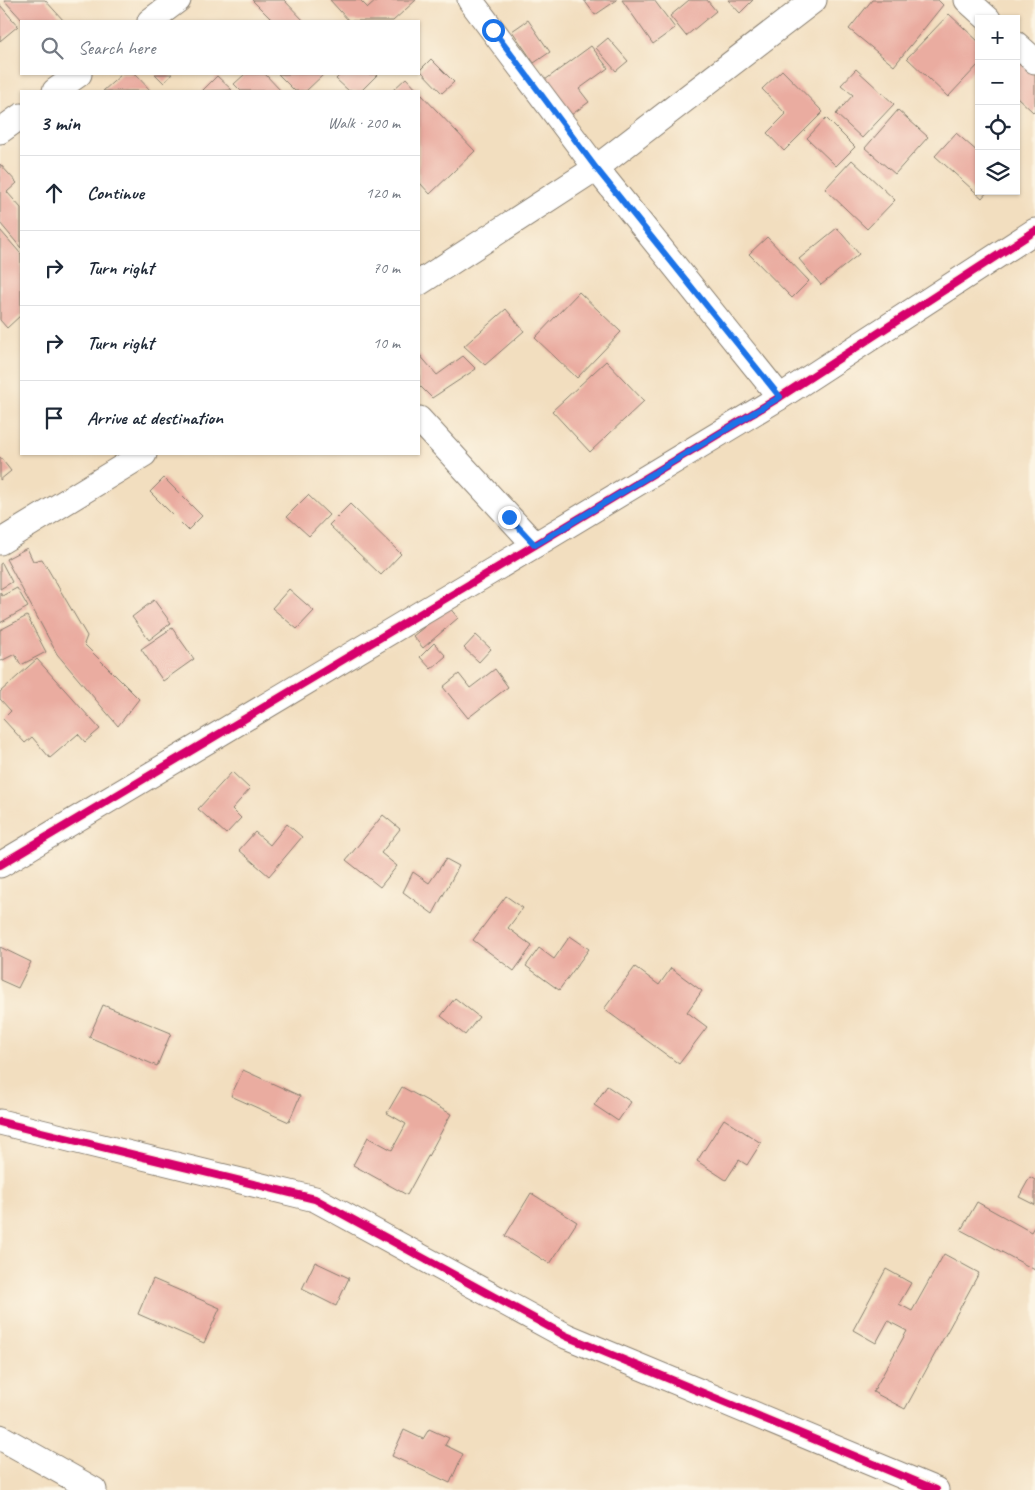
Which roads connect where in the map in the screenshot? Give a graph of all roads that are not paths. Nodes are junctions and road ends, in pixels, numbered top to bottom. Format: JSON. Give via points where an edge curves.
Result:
{"nodes":[{"id":1,"x":178,"y":0,"type":"edge"},
{"id":2,"x":470,"y":0,"type":"edge"},
{"id":3,"x":814,"y":0,"type":"edge"},
{"id":4,"x":967,"y":0,"type":"edge"},
{"id":5,"x":984,"y":15,"type":"edge"},
{"id":6,"x":151,"y":20,"type":"edge"},
{"id":7,"x":1020,"y":47,"type":"edge"},
{"id":8,"x":1035,"y":60,"type":"edge"},
{"id":9,"x":78,"y":75,"type":"edge"},
{"id":10,"x":56,"y":90,"type":"edge"},
{"id":11,"x":20,"y":117,"type":"edge"},
{"id":12,"x":0,"y":131,"type":"edge"},
{"id":13,"x":596,"y":168,"type":"junction"},
{"id":14,"x":1035,"y":231,"type":"edge"},
{"id":15,"x":420,"y":282,"type":"edge"},
{"id":16,"x":780,"y":397,"type":"junction"},
{"id":17,"x":420,"y":420,"type":"edge"},
{"id":18,"x":142,"y":455,"type":"edge"},
{"id":19,"x":0,"y":542,"type":"edge"},
{"id":20,"x":535,"y":545,"type":"junction"},
{"id":21,"x":0,"y":865,"type":"edge"},
{"id":22,"x":0,"y":1122,"type":"edge"},
{"id":23,"x":0,"y":1437,"type":"edge"},
{"id":24,"x":94,"y":1490,"type":"edge"},
{"id":25,"x":936,"y":1490,"type":"edge"}],
"edges":[{"from":1,"to":6,"type":"street"},
{"from":2,"to":13,"type":"street"},
{"from":3,"to":13,"type":"street"},
{"from":4,"to":5,"type":"street"},
{"from":7,"to":8,"type":"street"},
{"from":9,"to":10,"type":"street"},
{"from":11,"to":12,"type":"street"},
{"from":13,"to":15,"type":"street"},
{"from":13,"to":16,"type":"street"},
{"from":14,"to":16,"type":"street"},
{"from":16,"to":20,"type":"street"},
{"from":17,"to":20,"type":"street"},
{"from":18,"to":19,"type":"street"},
{"from":20,"to":21,"type":"street"},
{"from":22,"to":25,"type":"street","via":[[315,1199],[566,1336]]},
{"from":23,"to":24,"type":"street"}]}
